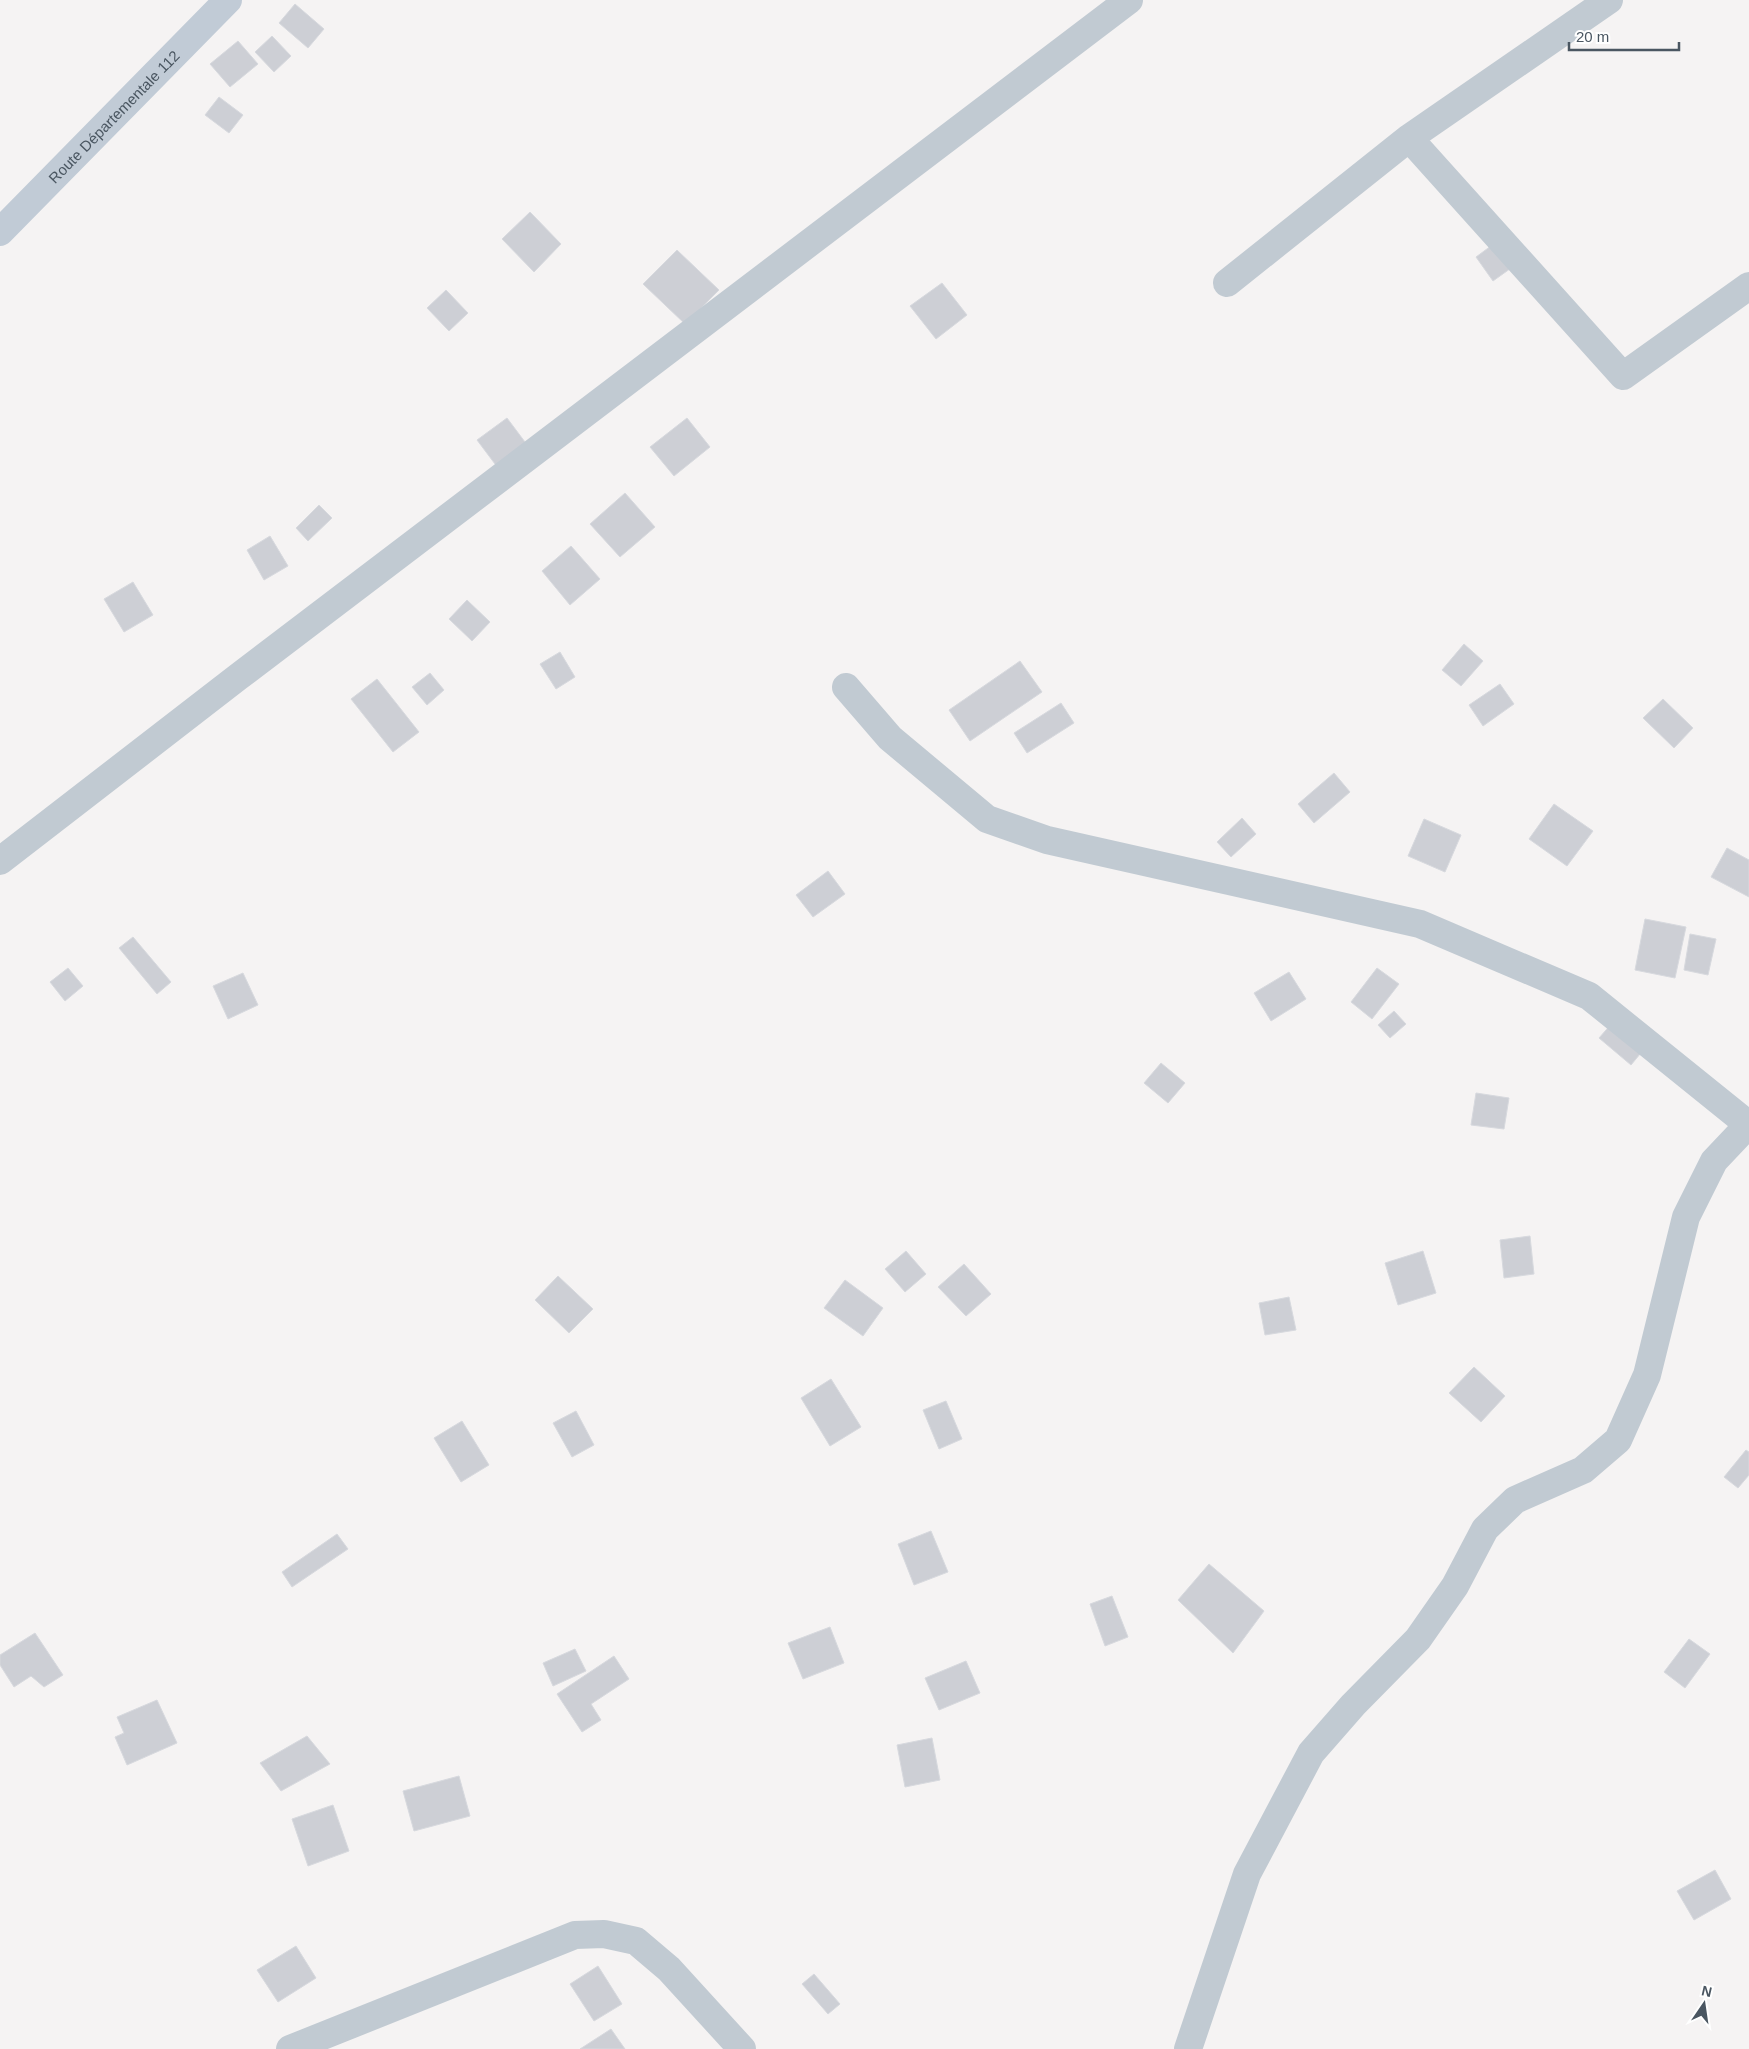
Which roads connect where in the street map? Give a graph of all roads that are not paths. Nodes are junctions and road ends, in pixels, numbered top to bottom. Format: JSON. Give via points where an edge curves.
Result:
{"nodes":[{"id":1,"x":228,"y":0,"type":"edge"},
{"id":2,"x":1129,"y":0,"type":"edge"},
{"id":3,"x":1609,"y":0,"type":"edge"},
{"id":4,"x":1409,"y":138,"type":"junction"},
{"id":5,"x":0,"y":232,"type":"edge"},
{"id":6,"x":1227,"y":283,"type":"dead end"},
{"id":7,"x":1749,"y":286,"type":"edge"},
{"id":8,"x":846,"y":687,"type":"dead end"},
{"id":9,"x":0,"y":861,"type":"edge"},
{"id":10,"x":1749,"y":1124,"type":"edge"},
{"id":11,"x":290,"y":2049,"type":"edge"},
{"id":12,"x":742,"y":2049,"type":"edge"},
{"id":13,"x":1188,"y":2049,"type":"edge"}],
"edges":[{"from":1,"to":5,"type":"main road","name":"Route Départementale 112"},
{"from":2,"to":9,"type":"street"},
{"from":3,"to":4,"type":"street"},
{"from":4,"to":6,"type":"street"},
{"from":4,"to":7,"type":"street","via":[[1623,376]]},
{"from":8,"to":10,"type":"street","via":[[890,738],[987,819],[1047,840],[1420,924],[1589,996]]},
{"from":10,"to":13,"type":"street","via":[[1714,1161],[1686,1217],[1647,1375],[1618,1440],[1583,1470],[1515,1500],[1485,1529],[1456,1586],[1418,1639],[1311,1753],[1247,1874]]},
{"from":11,"to":12,"type":"street","via":[[575,1935],[604,1934],[636,1941],[669,1969]]}]}
